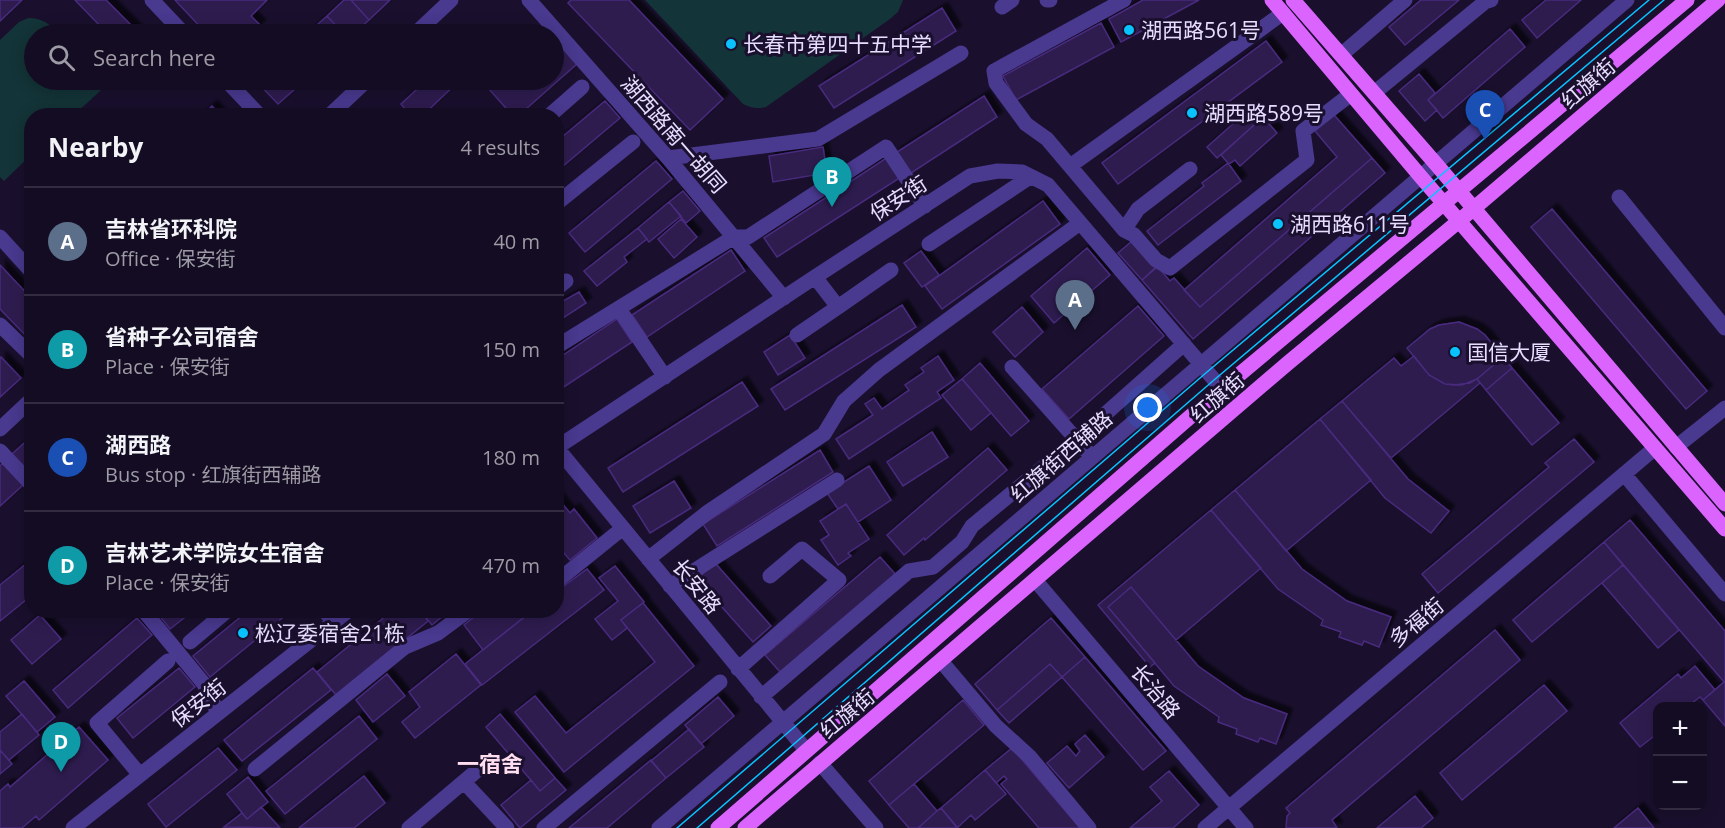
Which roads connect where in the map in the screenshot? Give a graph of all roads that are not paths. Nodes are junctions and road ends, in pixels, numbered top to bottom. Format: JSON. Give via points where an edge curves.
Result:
{"nodes":[{"id":1,"x":152,"y":0,"type":"edge"},
{"id":2,"x":451,"y":0,"type":"edge"},
{"id":3,"x":529,"y":0,"type":"edge"},
{"id":4,"x":1124,"y":0,"type":"edge"},
{"id":5,"x":1272,"y":0,"type":"edge"},
{"id":6,"x":1293,"y":0,"type":"edge"},
{"id":7,"x":1405,"y":0,"type":"edge"},
{"id":8,"x":1491,"y":0,"type":"edge"},
{"id":9,"x":1627,"y":0,"type":"edge"},
{"id":10,"x":1687,"y":0,"type":"edge"},
{"id":11,"x":1718,"y":0,"type":"edge"},
{"id":12,"x":1283,"y":13,"type":"junction"},
{"id":13,"x":175,"y":24,"type":"edge"},
{"id":14,"x":425,"y":24,"type":"edge"},
{"id":15,"x":550,"y":24,"type":"edge"},
{"id":16,"x":564,"y":40,"type":"edge"},
{"id":17,"x":961,"y":53,"type":"dead end"},
{"id":18,"x":1341,"y":56,"type":"junction"},
{"id":19,"x":582,"y":87,"type":"dead end"},
{"id":20,"x":235,"y":90,"type":"edge"},
{"id":21,"x":356,"y":90,"type":"edge"},
{"id":22,"x":1374,"y":93,"type":"junction"},
{"id":23,"x":1351,"y":94,"type":"junction"},
{"id":24,"x":252,"y":108,"type":"edge"},
{"id":25,"x":337,"y":108,"type":"edge"},
{"id":26,"x":558,"y":108,"type":"edge"},
{"id":27,"x":633,"y":142,"type":"dead end"},
{"id":28,"x":668,"y":158,"type":"junction"},
{"id":29,"x":1436,"y":164,"type":"junction"},
{"id":30,"x":1070,"y":166,"type":"junction"},
{"id":31,"x":1190,"y":169,"type":"dead end"},
{"id":32,"x":1030,"y":177,"type":"junction"},
{"id":33,"x":1420,"y":177,"type":"junction"},
{"id":34,"x":1459,"y":192,"type":"junction"},
{"id":35,"x":1619,"y":197,"type":"dead end"},
{"id":36,"x":564,"y":198,"type":"edge"},
{"id":37,"x":1443,"y":204,"type":"junction"},
{"id":38,"x":925,"y":206,"type":"junction"},
{"id":39,"x":1474,"y":208,"type":"junction"},
{"id":40,"x":1459,"y":221,"type":"junction"},
{"id":41,"x":1080,"y":223,"type":"junction"},
{"id":42,"x":1124,"y":230,"type":"junction"},
{"id":43,"x":0,"y":237,"type":"edge"},
{"id":44,"x":734,"y":237,"type":"junction"},
{"id":45,"x":929,"y":244,"type":"dead end"},
{"id":46,"x":24,"y":263,"type":"edge"},
{"id":47,"x":891,"y":270,"type":"dead end"},
{"id":48,"x":815,"y":277,"type":"junction"},
{"id":49,"x":784,"y":298,"type":"junction"},
{"id":50,"x":838,"y":307,"type":"junction"},
{"id":51,"x":619,"y":309,"type":"junction"},
{"id":52,"x":0,"y":325,"type":"edge"},
{"id":53,"x":1725,"y":328,"type":"edge"},
{"id":54,"x":797,"y":335,"type":"dead end"},
{"id":55,"x":564,"y":343,"type":"edge"},
{"id":56,"x":1184,"y":345,"type":"junction"},
{"id":57,"x":24,"y":348,"type":"edge"},
{"id":58,"x":1201,"y":364,"type":"junction"},
{"id":59,"x":1012,"y":367,"type":"dead end"},
{"id":60,"x":664,"y":377,"type":"junction"},
{"id":61,"x":1222,"y":389,"type":"junction"},
{"id":62,"x":24,"y":406,"type":"edge"},
{"id":63,"x":1725,"y":408,"type":"edge"},
{"id":64,"x":0,"y":429,"type":"edge"},
{"id":65,"x":1076,"y":440,"type":"junction"},
{"id":66,"x":564,"y":443,"type":"edge"},
{"id":67,"x":1655,"y":447,"type":"junction"},
{"id":68,"x":1676,"y":447,"type":"junction"},
{"id":69,"x":0,"y":451,"type":"edge"},
{"id":70,"x":564,"y":456,"type":"edge"},
{"id":71,"x":1092,"y":458,"type":"junction"},
{"id":72,"x":1624,"y":474,"type":"junction"},
{"id":73,"x":24,"y":476,"type":"edge"},
{"id":74,"x":837,"y":480,"type":"dead end"},
{"id":75,"x":1725,"y":504,"type":"edge"},
{"id":76,"x":623,"y":528,"type":"junction"},
{"id":77,"x":1725,"y":529,"type":"edge"},
{"id":78,"x":648,"y":559,"type":"junction"},
{"id":79,"x":564,"y":576,"type":"edge"},
{"id":80,"x":770,"y":576,"type":"dead end"},
{"id":81,"x":1035,"y":580,"type":"junction"},
{"id":82,"x":670,"y":586,"type":"junction"},
{"id":83,"x":1725,"y":594,"type":"edge"},
{"id":84,"x":150,"y":618,"type":"edge"},
{"id":85,"x":218,"y":618,"type":"edge"},
{"id":86,"x":327,"y":618,"type":"edge"},
{"id":87,"x":458,"y":618,"type":"edge"},
{"id":88,"x":190,"y":642,"type":"dead end"},
{"id":89,"x":168,"y":661,"type":"dead end"},
{"id":90,"x":941,"y":661,"type":"junction"},
{"id":91,"x":738,"y":669,"type":"junction"},
{"id":92,"x":720,"y":682,"type":"dead end"},
{"id":93,"x":761,"y":697,"type":"junction"},
{"id":94,"x":218,"y":713,"type":"junction"},
{"id":95,"x":782,"y":722,"type":"junction"},
{"id":96,"x":806,"y":750,"type":"junction"},
{"id":97,"x":820,"y":763,"type":"junction"},
{"id":98,"x":480,"y":768,"type":"dead end"},
{"id":99,"x":255,"y":769,"type":"dead end"},
{"id":100,"x":140,"y":775,"type":"junction"},
{"id":101,"x":464,"y":782,"type":"junction"},
{"id":102,"x":1228,"y":807,"type":"junction"},
{"id":103,"x":73,"y":828,"type":"edge"},
{"id":104,"x":409,"y":828,"type":"edge"},
{"id":105,"x":507,"y":828,"type":"edge"},
{"id":106,"x":544,"y":828,"type":"edge"},
{"id":107,"x":659,"y":828,"type":"edge"},
{"id":108,"x":718,"y":828,"type":"edge"},
{"id":109,"x":745,"y":828,"type":"edge"},
{"id":110,"x":876,"y":828,"type":"edge"},
{"id":111,"x":1089,"y":828,"type":"edge"},
{"id":112,"x":1205,"y":828,"type":"edge"},
{"id":113,"x":1246,"y":828,"type":"edge"}],
"edges":[{"from":1,"to":13,"type":"street"},
{"from":2,"to":14,"type":"street"},
{"from":3,"to":15,"type":"street","name":"湖西路南一胡同"},
{"from":4,"to":30,"type":"street","via":[[994,71],[996,83],[1026,124],[1047,139]]},
{"from":5,"to":12,"type":"main road"},
{"from":6,"to":18,"type":"main road"},
{"from":7,"to":18,"type":"street"},
{"from":8,"to":22,"type":"street"},
{"from":9,"to":29,"type":"street","name":"红旗街西辅路"},
{"from":10,"to":34,"type":"main road","name":"红旗街"},
{"from":11,"to":39,"type":"main road","name":"红旗街"},
{"from":12,"to":23,"type":"main road"},
{"from":12,"to":30,"type":"street"},
{"from":16,"to":28,"type":"street","name":"湖西路南一胡同"},
{"from":17,"to":28,"type":"street","via":[[818,139]]},
{"from":18,"to":22,"type":"main road"},
{"from":19,"to":26,"type":"street"},
{"from":20,"to":24,"type":"street"},
{"from":21,"to":25,"type":"street"},
{"from":22,"to":29,"type":"main road"},
{"from":23,"to":33,"type":"main road"},
{"from":23,"to":42,"type":"street","via":[[1303,131],[1307,160],[1170,267],[1156,260],[1134,235]]},
{"from":27,"to":36,"type":"street"},
{"from":28,"to":44,"type":"street","name":"湖西路南一胡同"},
{"from":29,"to":33,"type":"street","name":"红旗街西辅路"},
{"from":29,"to":34,"type":"main road"},
{"from":30,"to":42,"type":"street"},
{"from":31,"to":42,"type":"street","via":[[1138,209]]},
{"from":32,"to":38,"type":"street","name":"保安街","via":[[1022,172],[998,171],[970,176]]},
{"from":32,"to":41,"type":"street","name":"保安街","via":[[1048,185]]},
{"from":32,"to":45,"type":"street"},
{"from":33,"to":37,"type":"main road"},
{"from":33,"to":58,"type":"street","name":"红旗街西辅路"},
{"from":34,"to":37,"type":"main road","name":"红旗街"},
{"from":34,"to":39,"type":"main road"},
{"from":35,"to":53,"type":"street"},
{"from":37,"to":40,"type":"main road"},
{"from":37,"to":61,"type":"main road","name":"红旗街"},
{"from":38,"to":44,"type":"street","via":[[886,147],[748,237]]},
{"from":38,"to":48,"type":"street","name":"保安街"},
{"from":39,"to":40,"type":"main road","name":"红旗街"},
{"from":39,"to":68,"type":"main road"},
{"from":40,"to":67,"type":"main road"},
{"from":40,"to":81,"type":"main road","name":"红旗街"},
{"from":41,"to":56,"type":"street","name":"保安街"},
{"from":41,"to":78,"type":"street","via":[[879,370],[844,401],[824,434],[708,512]]},
{"from":43,"to":46,"type":"street"},
{"from":44,"to":49,"type":"street","name":"湖西路南一胡同"},
{"from":44,"to":51,"type":"street"},
{"from":47,"to":50,"type":"street"},
{"from":48,"to":49,"type":"street","name":"保安街"},
{"from":48,"to":50,"type":"street"},
{"from":49,"to":60,"type":"street","name":"保安街"},
{"from":50,"to":54,"type":"street"},
{"from":51,"to":55,"type":"street"},
{"from":51,"to":60,"type":"street"},
{"from":52,"to":57,"type":"street"},
{"from":56,"to":58,"type":"street","name":"保安街"},
{"from":56,"to":65,"type":"street"},
{"from":58,"to":61,"type":"street","name":"保安街"},
{"from":58,"to":71,"type":"street","name":"红旗街西辅路"},
{"from":59,"to":65,"type":"street"},
{"from":60,"to":66,"type":"street","name":"保安街"},
{"from":61,"to":96,"type":"main road","name":"红旗街"},
{"from":62,"to":64,"type":"street"},
{"from":63,"to":68,"type":"street"},
{"from":65,"to":71,"type":"street"},
{"from":65,"to":93,"type":"street","via":[[972,526],[962,542],[933,567],[909,571]]},
{"from":67,"to":72,"type":"street","name":"多福街"},
{"from":67,"to":77,"type":"main road"},
{"from":68,"to":75,"type":"main road"},
{"from":69,"to":73,"type":"street"},
{"from":70,"to":76,"type":"street","name":"长安路"},
{"from":71,"to":95,"type":"street","name":"红旗街西辅路"},
{"from":72,"to":83,"type":"street"},
{"from":72,"to":102,"type":"street","name":"多福街"},
{"from":74,"to":82,"type":"street"},
{"from":76,"to":78,"type":"street","name":"长安路"},
{"from":76,"to":79,"type":"street"},
{"from":78,"to":82,"type":"street","name":"长安路"},
{"from":80,"to":91,"type":"street","via":[[802,549],[839,580]]},
{"from":81,"to":90,"type":"main road","name":"红旗街"},
{"from":81,"to":102,"type":"street","name":"长治路"},
{"from":82,"to":91,"type":"street","name":"长安路"},
{"from":84,"to":94,"type":"street","via":[[204,684]]},
{"from":85,"to":88,"type":"street"},
{"from":86,"to":94,"type":"street","name":"保安街"},
{"from":87,"to":99,"type":"street","via":[[438,633],[405,647]]},
{"from":89,"to":100,"type":"street","via":[[97,723]]},
{"from":90,"to":97,"type":"main road","name":"红旗街"},
{"from":90,"to":111,"type":"street"},
{"from":91,"to":93,"type":"street","name":"长安路"},
{"from":92,"to":106,"type":"street"},
{"from":93,"to":95,"type":"street","name":"长安路"},
{"from":94,"to":100,"type":"street","name":"保安街"},
{"from":95,"to":96,"type":"street","name":"长安路"},
{"from":95,"to":107,"type":"street","name":"红旗街西辅路"},
{"from":96,"to":108,"type":"main road","name":"红旗街"},
{"from":97,"to":109,"type":"main road","name":"红旗街"},
{"from":97,"to":110,"type":"street"},
{"from":98,"to":101,"type":"street"},
{"from":100,"to":103,"type":"street","name":"保安街"},
{"from":101,"to":104,"type":"street"},
{"from":101,"to":105,"type":"street"},
{"from":102,"to":112,"type":"street","name":"多福街"},
{"from":102,"to":113,"type":"street","name":"长治路"}]}
